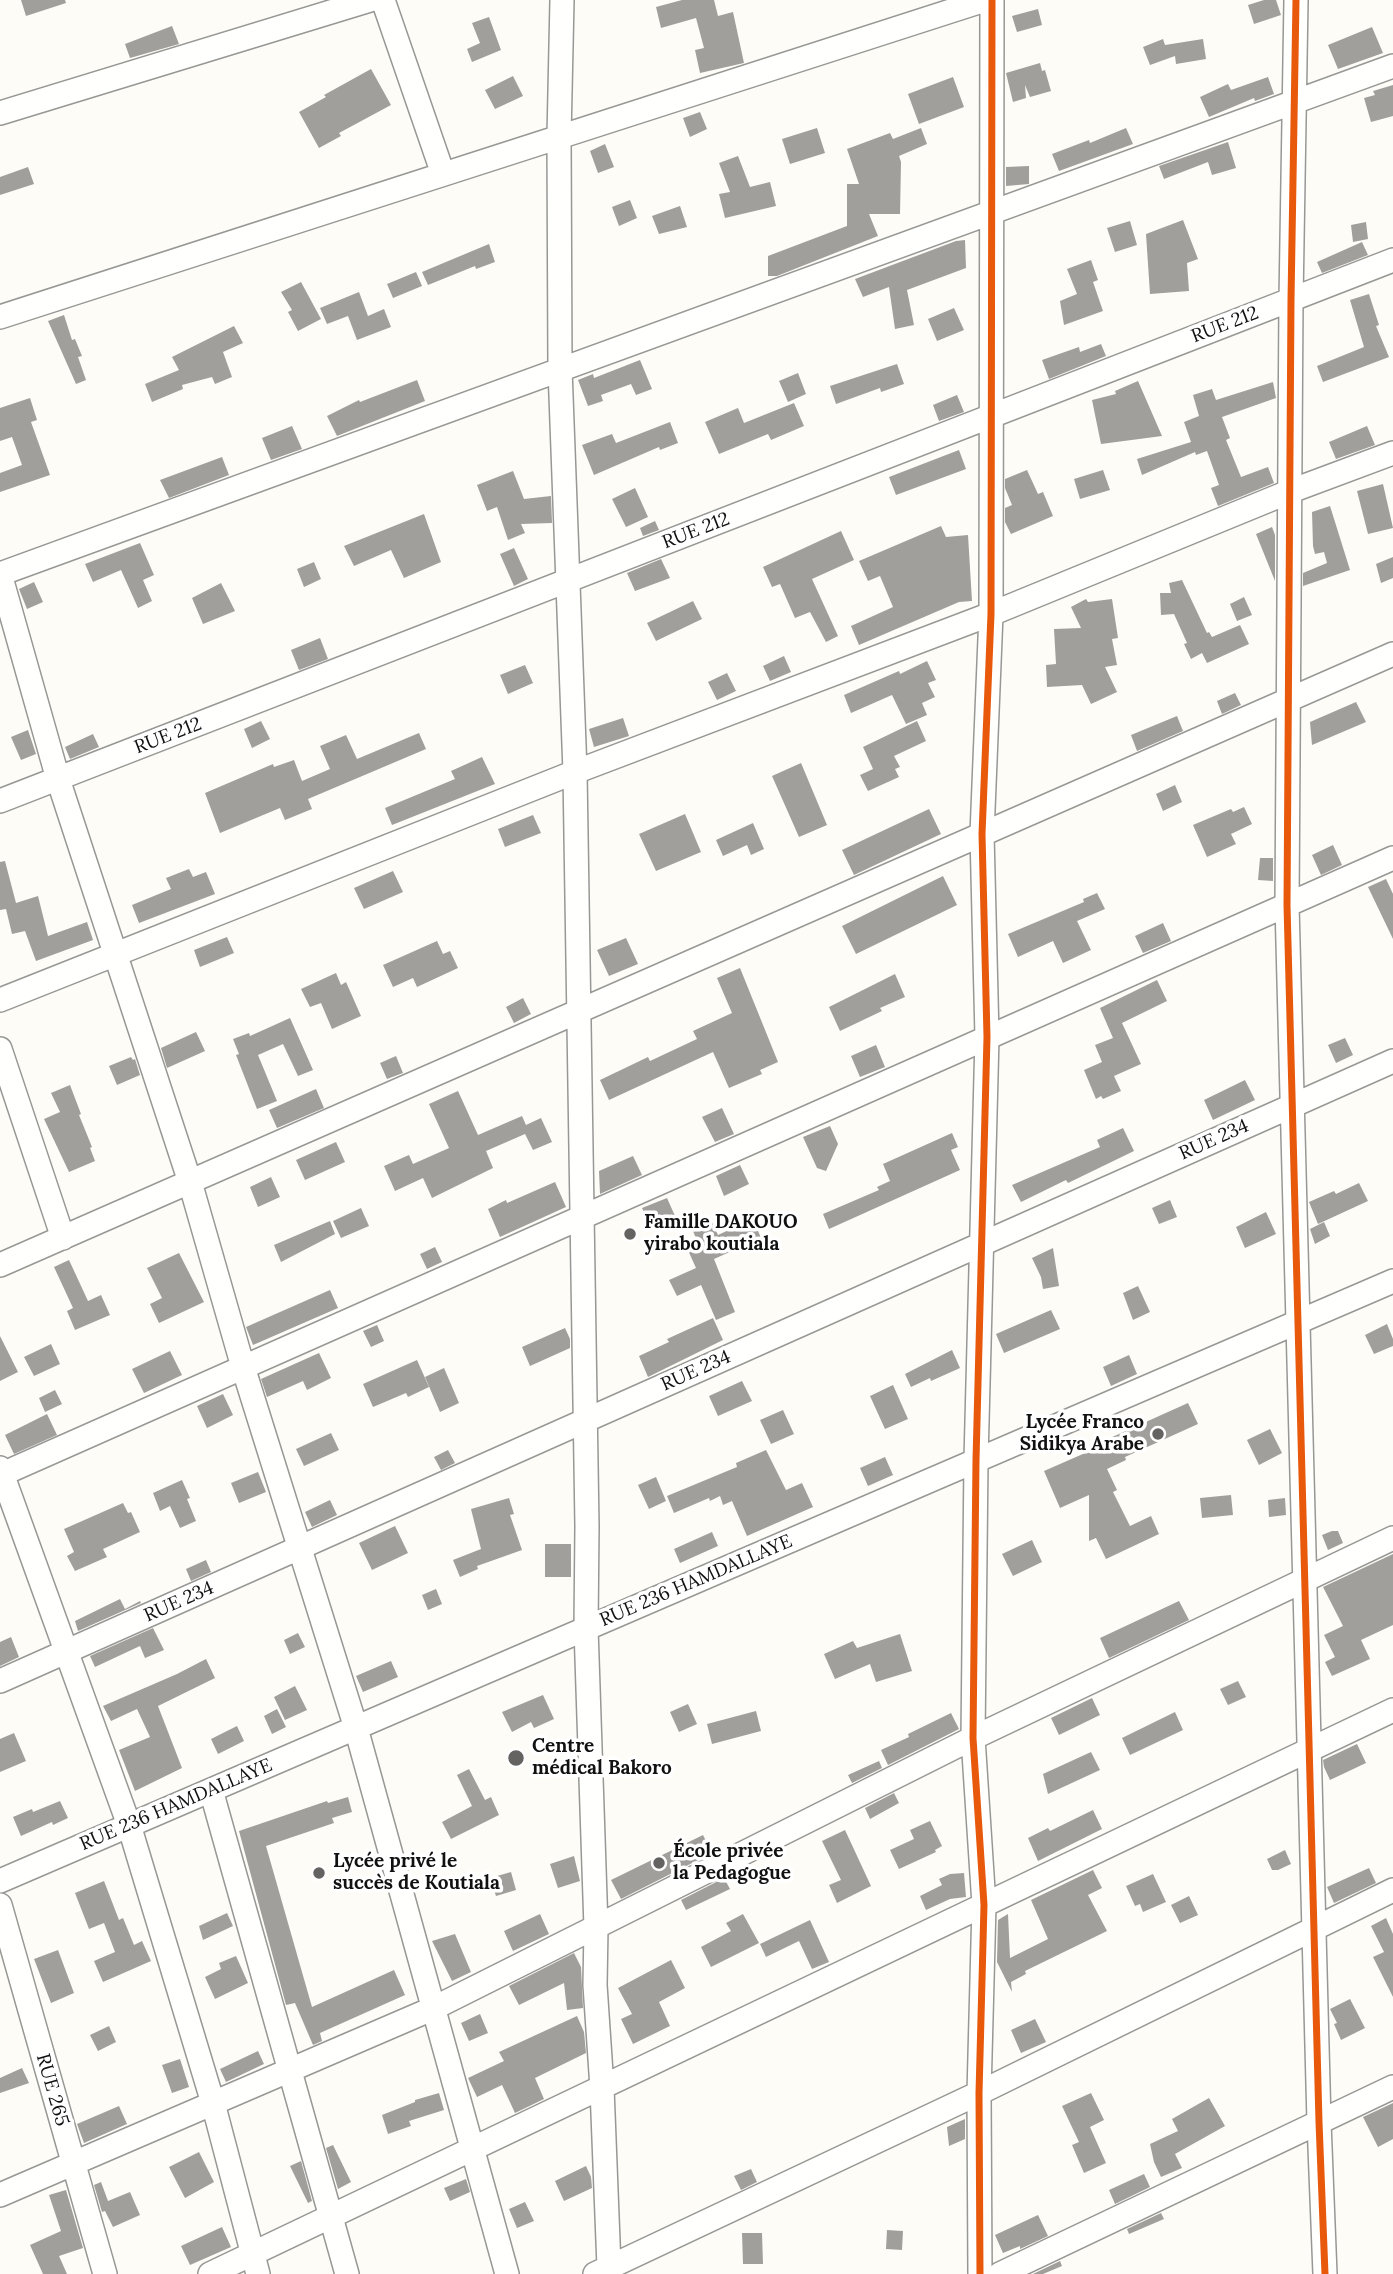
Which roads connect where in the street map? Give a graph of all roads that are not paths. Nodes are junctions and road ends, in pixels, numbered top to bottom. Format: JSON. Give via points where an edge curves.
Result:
{"nodes":[{"id":1,"x":370,"y":0,"type":"edge"},
{"id":2,"x":383,"y":0,"type":"edge"},
{"id":3,"x":562,"y":0,"type":"edge"},
{"id":4,"x":985,"y":0,"type":"edge"},
{"id":5,"x":992,"y":0,"type":"edge"},
{"id":6,"x":1296,"y":0,"type":"edge"},
{"id":7,"x":1393,"y":66,"type":"edge"},
{"id":8,"x":1296,"y":101,"type":"junction"},
{"id":9,"x":0,"y":113,"type":"edge"},
{"id":10,"x":559,"y":137,"type":"junction"},
{"id":11,"x":443,"y":174,"type":"junction"},
{"id":12,"x":992,"y":212,"type":"junction"},
{"id":13,"x":1393,"y":260,"type":"edge"},
{"id":14,"x":1291,"y":300,"type":"junction"},
{"id":15,"x":0,"y":317,"type":"edge"},
{"id":16,"x":560,"y":369,"type":"junction"},
{"id":17,"x":990,"y":416,"type":"junction"},
{"id":18,"x":1393,"y":453,"type":"edge"},
{"id":19,"x":1291,"y":491,"type":"junction"},
{"id":20,"x":0,"y":574,"type":"edge"},
{"id":21,"x":569,"y":580,"type":"junction"},
{"id":22,"x":991,"y":614,"type":"junction"},
{"id":23,"x":1393,"y":654,"type":"edge"},
{"id":24,"x":1289,"y":699,"type":"junction"},
{"id":25,"x":575,"y":772,"type":"junction"},
{"id":26,"x":58,"y":779,"type":"junction"},
{"id":27,"x":0,"y":802,"type":"edge"},
{"id":28,"x":982,"y":834,"type":"junction"},
{"id":29,"x":1393,"y":858,"type":"edge"},
{"id":30,"x":1287,"y":905,"type":"junction"},
{"id":31,"x":116,"y":952,"type":"junction"},
{"id":32,"x":0,"y":1000,"type":"edge"},
{"id":33,"x":578,"y":1012,"type":"junction"},
{"id":34,"x":987,"y":1037,"type":"junction"},
{"id":35,"x":0,"y":1049,"type":"edge"},
{"id":36,"x":1393,"y":1061,"type":"edge"},
{"id":37,"x":1291,"y":1106,"type":"junction"},
{"id":38,"x":190,"y":1182,"type":"junction"},
{"id":39,"x":581,"y":1217,"type":"junction"},
{"id":40,"x":63,"y":1238,"type":"junction"},
{"id":41,"x":981,"y":1244,"type":"junction"},
{"id":42,"x":0,"y":1265,"type":"edge"},
{"id":43,"x":1393,"y":1281,"type":"edge"},
{"id":44,"x":1297,"y":1322,"type":"junction"},
{"id":45,"x":243,"y":1367,"type":"junction"},
{"id":46,"x":585,"y":1420,"type":"junction"},
{"id":47,"x":976,"y":1460,"type":"junction"},
{"id":48,"x":1,"y":1472,"type":"edge"},
{"id":49,"x":1393,"y":1538,"type":"edge"},
{"id":50,"x":300,"y":1548,"type":"junction"},
{"id":51,"x":1304,"y":1581,"type":"junction"},
{"id":52,"x":586,"y":1629,"type":"junction"},
{"id":53,"x":67,"y":1651,"type":"junction"},
{"id":54,"x":0,"y":1681,"type":"edge"},
{"id":55,"x":1393,"y":1710,"type":"edge"},
{"id":56,"x":356,"y":1728,"type":"junction"},
{"id":57,"x":973,"y":1738,"type":"junction"},
{"id":58,"x":1310,"y":1749,"type":"junction"},
{"id":59,"x":211,"y":1790,"type":"junction"},
{"id":60,"x":130,"y":1825,"type":"junction"},
{"id":61,"x":0,"y":1881,"type":"edge"},
{"id":62,"x":1393,"y":1889,"type":"edge"},
{"id":63,"x":0,"y":1905,"type":"edge"},
{"id":64,"x":984,"y":1905,"type":"junction"},
{"id":65,"x":1314,"y":1927,"type":"junction"},
{"id":66,"x":596,"y":1928,"type":"junction"},
{"id":67,"x":434,"y":2008,"type":"junction"},
{"id":68,"x":290,"y":2070,"type":"junction"},
{"id":69,"x":1393,"y":2087,"type":"edge"},
{"id":70,"x":603,"y":2088,"type":"junction"},
{"id":71,"x":979,"y":2093,"type":"junction"},
{"id":72,"x":213,"y":2103,"type":"junction"},
{"id":73,"x":1319,"y":2122,"type":"junction"},
{"id":74,"x":474,"y":2150,"type":"junction"},
{"id":75,"x":73,"y":2164,"type":"junction"},
{"id":76,"x":0,"y":2195,"type":"edge"},
{"id":77,"x":331,"y":2218,"type":"junction"},
{"id":78,"x":256,"y":2265,"type":"edge"},
{"id":79,"x":602,"y":2271,"type":"edge"},
{"id":80,"x":105,"y":2274,"type":"edge"},
{"id":81,"x":210,"y":2274,"type":"edge"},
{"id":82,"x":347,"y":2274,"type":"edge"},
{"id":83,"x":507,"y":2274,"type":"edge"},
{"id":84,"x":980,"y":2274,"type":"edge"},
{"id":85,"x":1000,"y":2274,"type":"edge"},
{"id":86,"x":1325,"y":2274,"type":"edge"}],
"edges":[{"from":1,"to":9,"type":"street"},
{"from":2,"to":11,"type":"street"},
{"from":3,"to":10,"type":"street"},
{"from":4,"to":10,"type":"street"},
{"from":5,"to":12,"type":"street"},
{"from":6,"to":8,"type":"street"},
{"from":7,"to":8,"type":"street"},
{"from":8,"to":12,"type":"street"},
{"from":8,"to":14,"type":"street"},
{"from":10,"to":11,"type":"street"},
{"from":10,"to":16,"type":"street"},
{"from":11,"to":15,"type":"street"},
{"from":12,"to":16,"type":"street"},
{"from":12,"to":17,"type":"street"},
{"from":13,"to":14,"type":"street","name":"RUE 212"},
{"from":14,"to":17,"type":"street","name":"RUE 212"},
{"from":14,"to":19,"type":"street"},
{"from":16,"to":20,"type":"street"},
{"from":16,"to":21,"type":"street"},
{"from":17,"to":21,"type":"street","name":"RUE 212"},
{"from":17,"to":22,"type":"street"},
{"from":18,"to":19,"type":"street"},
{"from":19,"to":22,"type":"street"},
{"from":19,"to":24,"type":"street"},
{"from":20,"to":26,"type":"street"},
{"from":21,"to":25,"type":"street"},
{"from":21,"to":26,"type":"street","name":"RUE 212"},
{"from":22,"to":25,"type":"street"},
{"from":22,"to":28,"type":"street"},
{"from":23,"to":24,"type":"street"},
{"from":24,"to":28,"type":"street"},
{"from":24,"to":30,"type":"street"},
{"from":25,"to":31,"type":"street"},
{"from":25,"to":33,"type":"street"},
{"from":26,"to":27,"type":"street","name":"RUE 212"},
{"from":26,"to":31,"type":"street"},
{"from":28,"to":33,"type":"street"},
{"from":28,"to":34,"type":"street"},
{"from":29,"to":30,"type":"street"},
{"from":30,"to":34,"type":"street"},
{"from":30,"to":37,"type":"street"},
{"from":31,"to":32,"type":"street"},
{"from":31,"to":38,"type":"street"},
{"from":33,"to":38,"type":"street"},
{"from":33,"to":39,"type":"street"},
{"from":34,"to":39,"type":"street"},
{"from":34,"to":41,"type":"street"},
{"from":35,"to":40,"type":"street"},
{"from":36,"to":37,"type":"street","name":"RUE 234"},
{"from":37,"to":41,"type":"street","name":"RUE 234"},
{"from":37,"to":44,"type":"street"},
{"from":38,"to":40,"type":"street"},
{"from":38,"to":45,"type":"street"},
{"from":39,"to":45,"type":"street"},
{"from":39,"to":46,"type":"street"},
{"from":40,"to":42,"type":"street"},
{"from":41,"to":46,"type":"street","name":"RUE 234"},
{"from":41,"to":47,"type":"street"},
{"from":43,"to":44,"type":"street","name":"RUE 236 HAMDALLAYE"},
{"from":44,"to":47,"type":"street","name":"RUE 236 HAMDALLAYE"},
{"from":44,"to":51,"type":"street"},
{"from":45,"to":48,"type":"street"},
{"from":45,"to":50,"type":"street"},
{"from":46,"to":50,"type":"street","name":"RUE 234"},
{"from":46,"to":52,"type":"street"},
{"from":47,"to":52,"type":"street","name":"RUE 236 HAMDALLAYE"},
{"from":47,"to":57,"type":"street"},
{"from":48,"to":53,"type":"street"},
{"from":49,"to":51,"type":"street"},
{"from":50,"to":53,"type":"street","name":"RUE 234"},
{"from":50,"to":56,"type":"street"},
{"from":51,"to":57,"type":"street"},
{"from":51,"to":58,"type":"street"},
{"from":52,"to":56,"type":"street","name":"RUE 236 HAMDALLAYE"},
{"from":52,"to":66,"type":"street"},
{"from":53,"to":54,"type":"street","name":"RUE 234"},
{"from":53,"to":60,"type":"street"},
{"from":55,"to":58,"type":"street"},
{"from":56,"to":59,"type":"street","name":"RUE 236 HAMDALLAYE"},
{"from":56,"to":67,"type":"street"},
{"from":57,"to":64,"type":"street"},
{"from":57,"to":66,"type":"street"},
{"from":58,"to":64,"type":"street"},
{"from":58,"to":65,"type":"street"},
{"from":59,"to":60,"type":"street","name":"RUE 236 HAMDALLAYE"},
{"from":59,"to":68,"type":"street"},
{"from":60,"to":61,"type":"street","name":"RUE 236 HAMDALLAYE"},
{"from":60,"to":72,"type":"street"},
{"from":62,"to":65,"type":"street"},
{"from":63,"to":75,"type":"street","name":"RUE 265"},
{"from":64,"to":70,"type":"street"},
{"from":64,"to":71,"type":"street"},
{"from":65,"to":71,"type":"street"},
{"from":65,"to":73,"type":"street"},
{"from":66,"to":67,"type":"street"},
{"from":66,"to":70,"type":"street"},
{"from":67,"to":68,"type":"street"},
{"from":67,"to":74,"type":"street"},
{"from":68,"to":72,"type":"street"},
{"from":68,"to":77,"type":"street"},
{"from":69,"to":73,"type":"street"},
{"from":70,"to":74,"type":"street"},
{"from":70,"to":79,"type":"street"},
{"from":71,"to":79,"type":"street"},
{"from":71,"to":84,"type":"street"},
{"from":72,"to":75,"type":"street"},
{"from":72,"to":78,"type":"street"},
{"from":73,"to":85,"type":"street"},
{"from":73,"to":86,"type":"street"},
{"from":74,"to":77,"type":"street"},
{"from":74,"to":83,"type":"street"},
{"from":75,"to":76,"type":"street"},
{"from":75,"to":80,"type":"street","name":"RUE 265"},
{"from":77,"to":78,"type":"street"},
{"from":77,"to":82,"type":"street"},
{"from":78,"to":81,"type":"street"}]}
